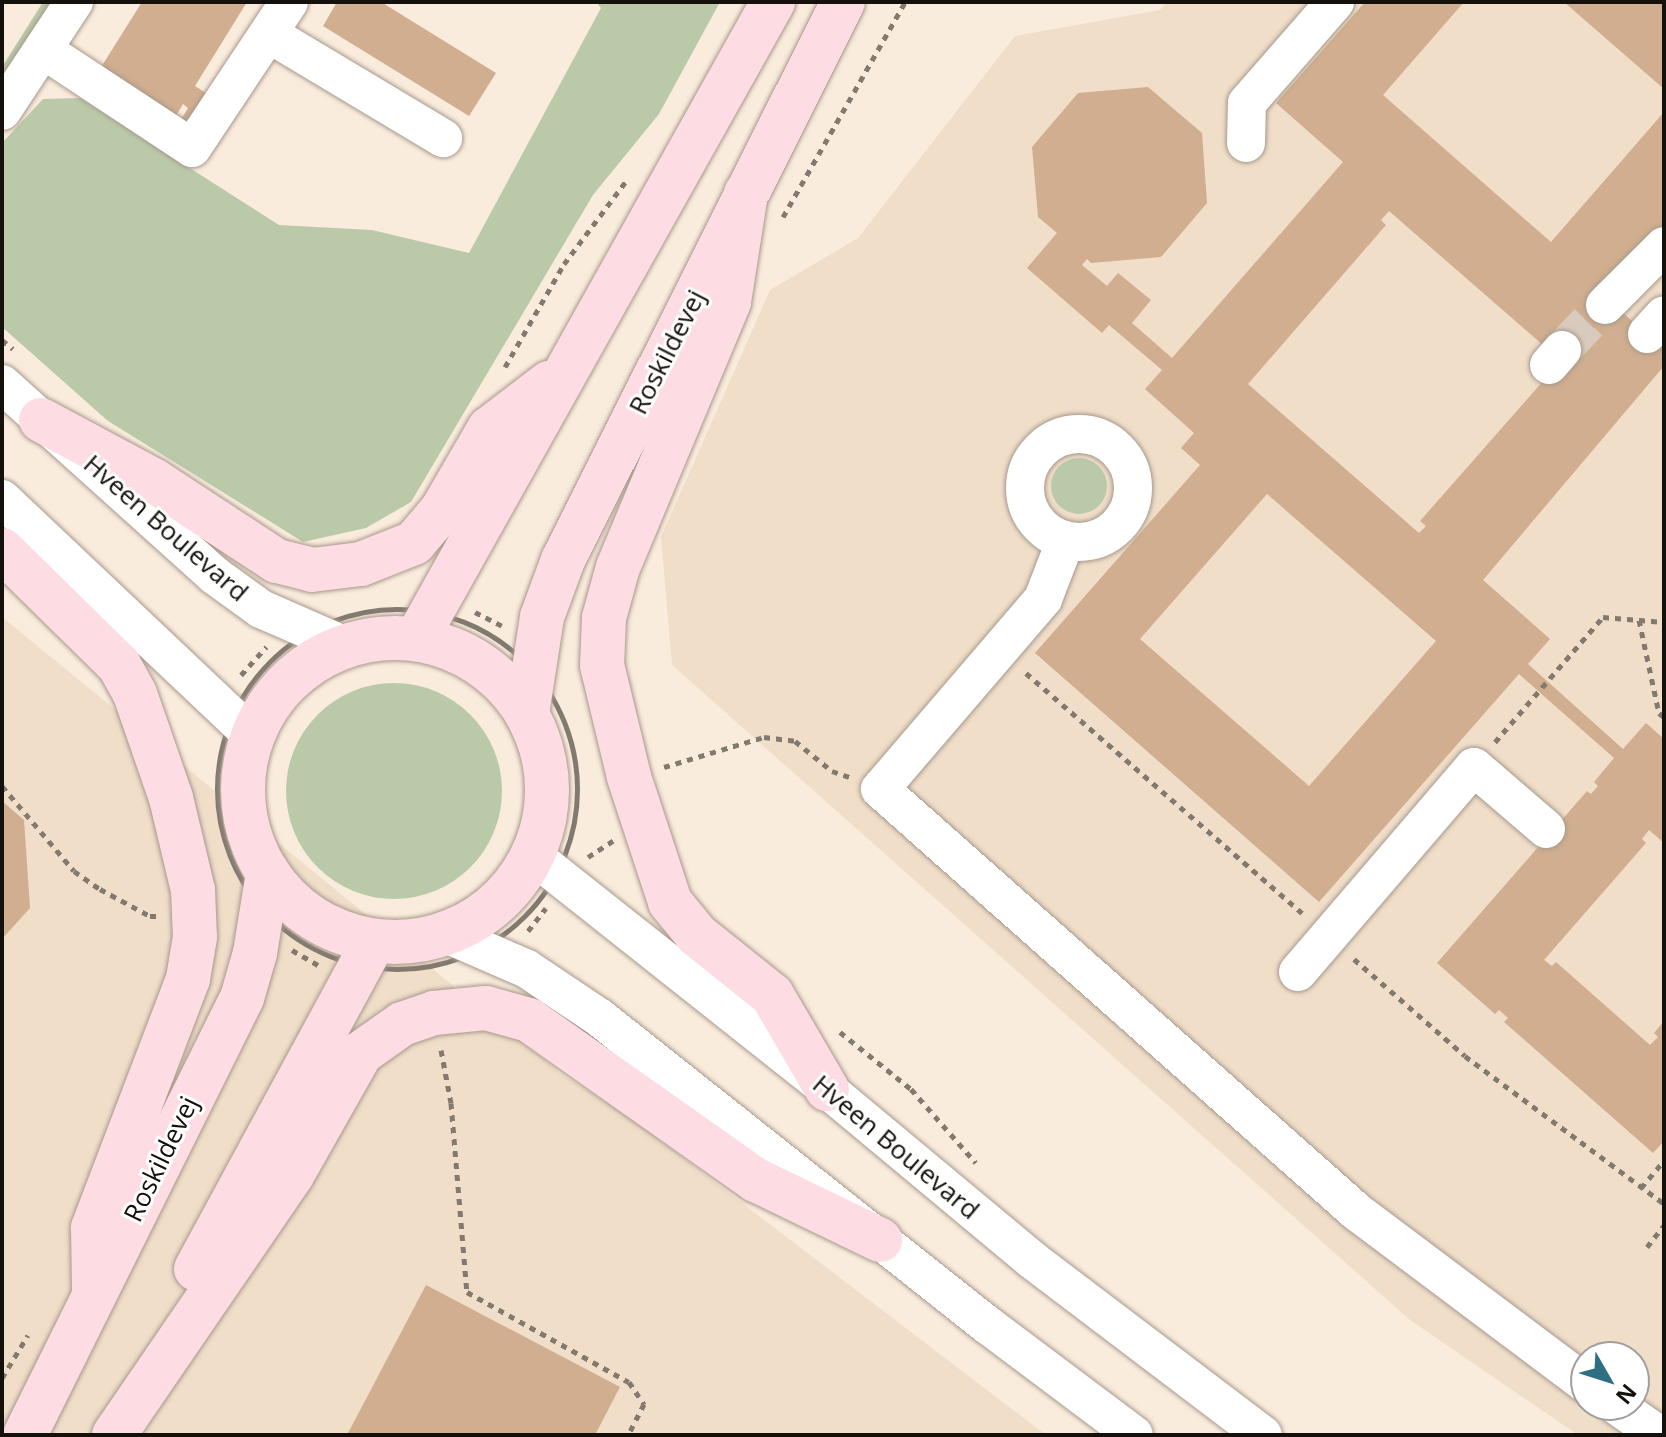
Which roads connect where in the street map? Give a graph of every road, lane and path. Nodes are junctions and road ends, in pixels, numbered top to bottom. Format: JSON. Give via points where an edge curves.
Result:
{"nodes":[{"id":1,"x":74,"y":2,"type":"edge"},
{"id":2,"x":289,"y":2,"type":"edge"},
{"id":3,"x":773,"y":2,"type":"edge"},
{"id":4,"x":843,"y":2,"type":"edge"},
{"id":5,"x":1335,"y":2,"type":"edge"},
{"id":6,"x":269,"y":34,"type":"junction"},
{"id":7,"x":45,"y":51,"type":"junction"},
{"id":8,"x":2,"y":111,"type":"edge"},
{"id":9,"x":443,"y":138,"type":"dead end"},
{"id":10,"x":1246,"y":143,"type":"dead end"},
{"id":11,"x":630,"y":176,"type":"dead end"},
{"id":12,"x":746,"y":193,"type":"junction"},
{"id":13,"x":1664,"y":246,"type":"edge"},
{"id":14,"x":1605,"y":305,"type":"tunnel mouth"},
{"id":15,"x":562,"y":373,"type":"junction"},
{"id":16,"x":499,"y":377,"type":"dead end"},
{"id":17,"x":2,"y":384,"type":"edge"},
{"id":18,"x":41,"y":420,"type":"junction"},
{"id":19,"x":2,"y":499,"type":"edge"},
{"id":20,"x":1065,"y":542,"type":"dead end"},
{"id":21,"x":2,"y":550,"type":"edge"},
{"id":22,"x":422,"y":613,"type":"junction"},
{"id":23,"x":1639,"y":620,"type":"junction"},
{"id":24,"x":1664,"y":622,"type":"edge"},
{"id":25,"x":315,"y":633,"type":"junction"},
{"id":26,"x":535,"y":658,"type":"junction"},
{"id":27,"x":527,"y":714,"type":"junction"},
{"id":28,"x":1664,"y":717,"type":"edge"},
{"id":29,"x":234,"y":718,"type":"junction"},
{"id":30,"x":661,"y":767,"type":"dead end"},
{"id":31,"x":1474,"y":767,"type":"junction"},
{"id":32,"x":880,"y":789,"type":"junction"},
{"id":33,"x":577,"y":794,"type":"dead end"},
{"id":34,"x":1546,"y":829,"type":"dead end"},
{"id":35,"x":544,"y":864,"type":"junction"},
{"id":36,"x":265,"y":891,"type":"junction"},
{"id":37,"x":449,"y":950,"type":"junction"},
{"id":38,"x":378,"y":959,"type":"junction"},
{"id":39,"x":1298,"y":972,"type":"dead end"},
{"id":40,"x":434,"y":1013,"type":"junction"},
{"id":41,"x":828,"y":1023,"type":"dead end"},
{"id":42,"x":827,"y":1089,"type":"junction"},
{"id":43,"x":1664,"y":1161,"type":"edge"},
{"id":44,"x":984,"y":1173,"type":"dead end"},
{"id":45,"x":1641,"y":1188,"type":"dead end"},
{"id":46,"x":1664,"y":1225,"type":"edge"},
{"id":47,"x":880,"y":1240,"type":"junction"},
{"id":48,"x":1647,"y":1247,"type":"dead end"},
{"id":49,"x":94,"y":1294,"type":"junction"},
{"id":50,"x":1570,"y":1372,"type":"edge"},
{"id":51,"x":1639,"y":1421,"type":"edge"},
{"id":52,"x":25,"y":1435,"type":"edge"},
{"id":53,"x":103,"y":1435,"type":"edge"},
{"id":54,"x":114,"y":1435,"type":"edge"},
{"id":55,"x":628,"y":1435,"type":"edge"},
{"id":56,"x":1134,"y":1435,"type":"edge"},
{"id":57,"x":1263,"y":1435,"type":"edge"},
{"id":58,"x":1659,"y":1435,"type":"edge"}],
"edges":[{"from":1,"to":7,"type":"street"},
{"from":2,"to":6,"type":"street"},
{"from":3,"to":15,"type":"main road"},
{"from":4,"to":12,"type":"main road","name":"Roskildevej"},
{"from":5,"to":10,"type":"street","via":[[1247,103]]},
{"from":6,"to":7,"type":"street","via":[[192,148]]},
{"from":6,"to":9,"type":"street"},
{"from":7,"to":8,"type":"street"},
{"from":11,"to":16,"type":"path","via":[[564,264]]},
{"from":12,"to":26,"type":"main road","name":"Roskildevej","via":[[563,560],[542,617]]},
{"from":12,"to":42,"type":"main road","via":[[729,302],[618,567],[604,618],[602,665],[629,777],[670,902],[697,935],[772,995]]},
{"from":13,"to":14,"type":"street"},
{"from":15,"to":18,"type":"main road","via":[[489,429],[442,510],[414,543],[361,564],[312,570],[277,561],[153,480]]},
{"from":15,"to":22,"type":"main road"},
{"from":17,"to":18,"type":"street","name":"Hveen Boulevard"},
{"from":18,"to":25,"type":"street","name":"Hveen Boulevard","via":[[214,575],[261,609]]},
{"from":19,"to":29,"type":"street"},
{"from":20,"to":32,"type":"street","via":[[1043,599]]},
{"from":21,"to":49,"type":"main road","via":[[119,665],[135,694],[171,798],[193,890],[195,937],[188,979],[93,1228]]},
{"from":22,"to":25,"type":"path","via":[[350,615]]},
{"from":22,"to":25,"type":"main road","via":[[386,638]]},
{"from":22,"to":26,"type":"path"},
{"from":22,"to":26,"type":"path","via":[[475,627]]},
{"from":22,"to":27,"type":"main road","via":[[457,651],[508,688]]},
{"from":23,"to":24,"type":"path"},
{"from":23,"to":28,"type":"path"},
{"from":23,"to":31,"type":"path","via":[[1603,617]]},
{"from":25,"to":29,"type":"path"},
{"from":25,"to":29,"type":"path","via":[[264,667]]},
{"from":25,"to":29,"type":"main road","via":[[306,666],[275,697]]},
{"from":26,"to":27,"type":"main road","name":"Roskildevej"},
{"from":27,"to":35,"type":"main road","via":[[547,784]]},
{"from":29,"to":36,"type":"main road","via":[[244,771],[244,807]]},
{"from":29,"to":36,"type":"path","via":[[221,749],[219,817],[242,882]]},
{"from":30,"to":32,"type":"path","via":[[764,737],[795,741],[832,771]]},
{"from":31,"to":34,"type":"street"},
{"from":31,"to":39,"type":"street"},
{"from":32,"to":50,"type":"street","via":[[1357,1212]]},
{"from":33,"to":35,"type":"path","via":[[566,851]]},
{"from":35,"to":37,"type":"main road","via":[[472,921]]},
{"from":35,"to":37,"type":"path","via":[[523,918]]},
{"from":35,"to":42,"type":"street","name":"Hveen Boulevard"},
{"from":36,"to":38,"type":"main road","via":[[288,899]]},
{"from":36,"to":38,"type":"path","via":[[306,945]]},
{"from":36,"to":49,"type":"main road","name":"Roskildevej","via":[[242,998]]},
{"from":37,"to":38,"type":"path"},
{"from":37,"to":38,"type":"main road","via":[[409,941]]},
{"from":37,"to":40,"type":"path"},
{"from":37,"to":47,"type":"street","via":[[527,969],[600,1018]]},
{"from":38,"to":53,"type":"main road"},
{"from":40,"to":47,"type":"main road","via":[[486,1008],[529,1020],[756,1180]]},
{"from":40,"to":54,"type":"main road","via":[[402,1024],[361,1053],[292,1175]]},
{"from":40,"to":55,"type":"path","via":[[451,1103],[467,1292],[629,1382],[644,1404]]},
{"from":41,"to":44,"type":"path","via":[[911,1089]]},
{"from":42,"to":57,"type":"street","name":"Hveen Boulevard","via":[[1031,1259]]},
{"from":43,"to":45,"type":"path"},
{"from":46,"to":48,"type":"path"},
{"from":47,"to":56,"type":"street"},
{"from":49,"to":52,"type":"main road","name":"Roskildevej"},
{"from":51,"to":58,"type":"street"}]}
